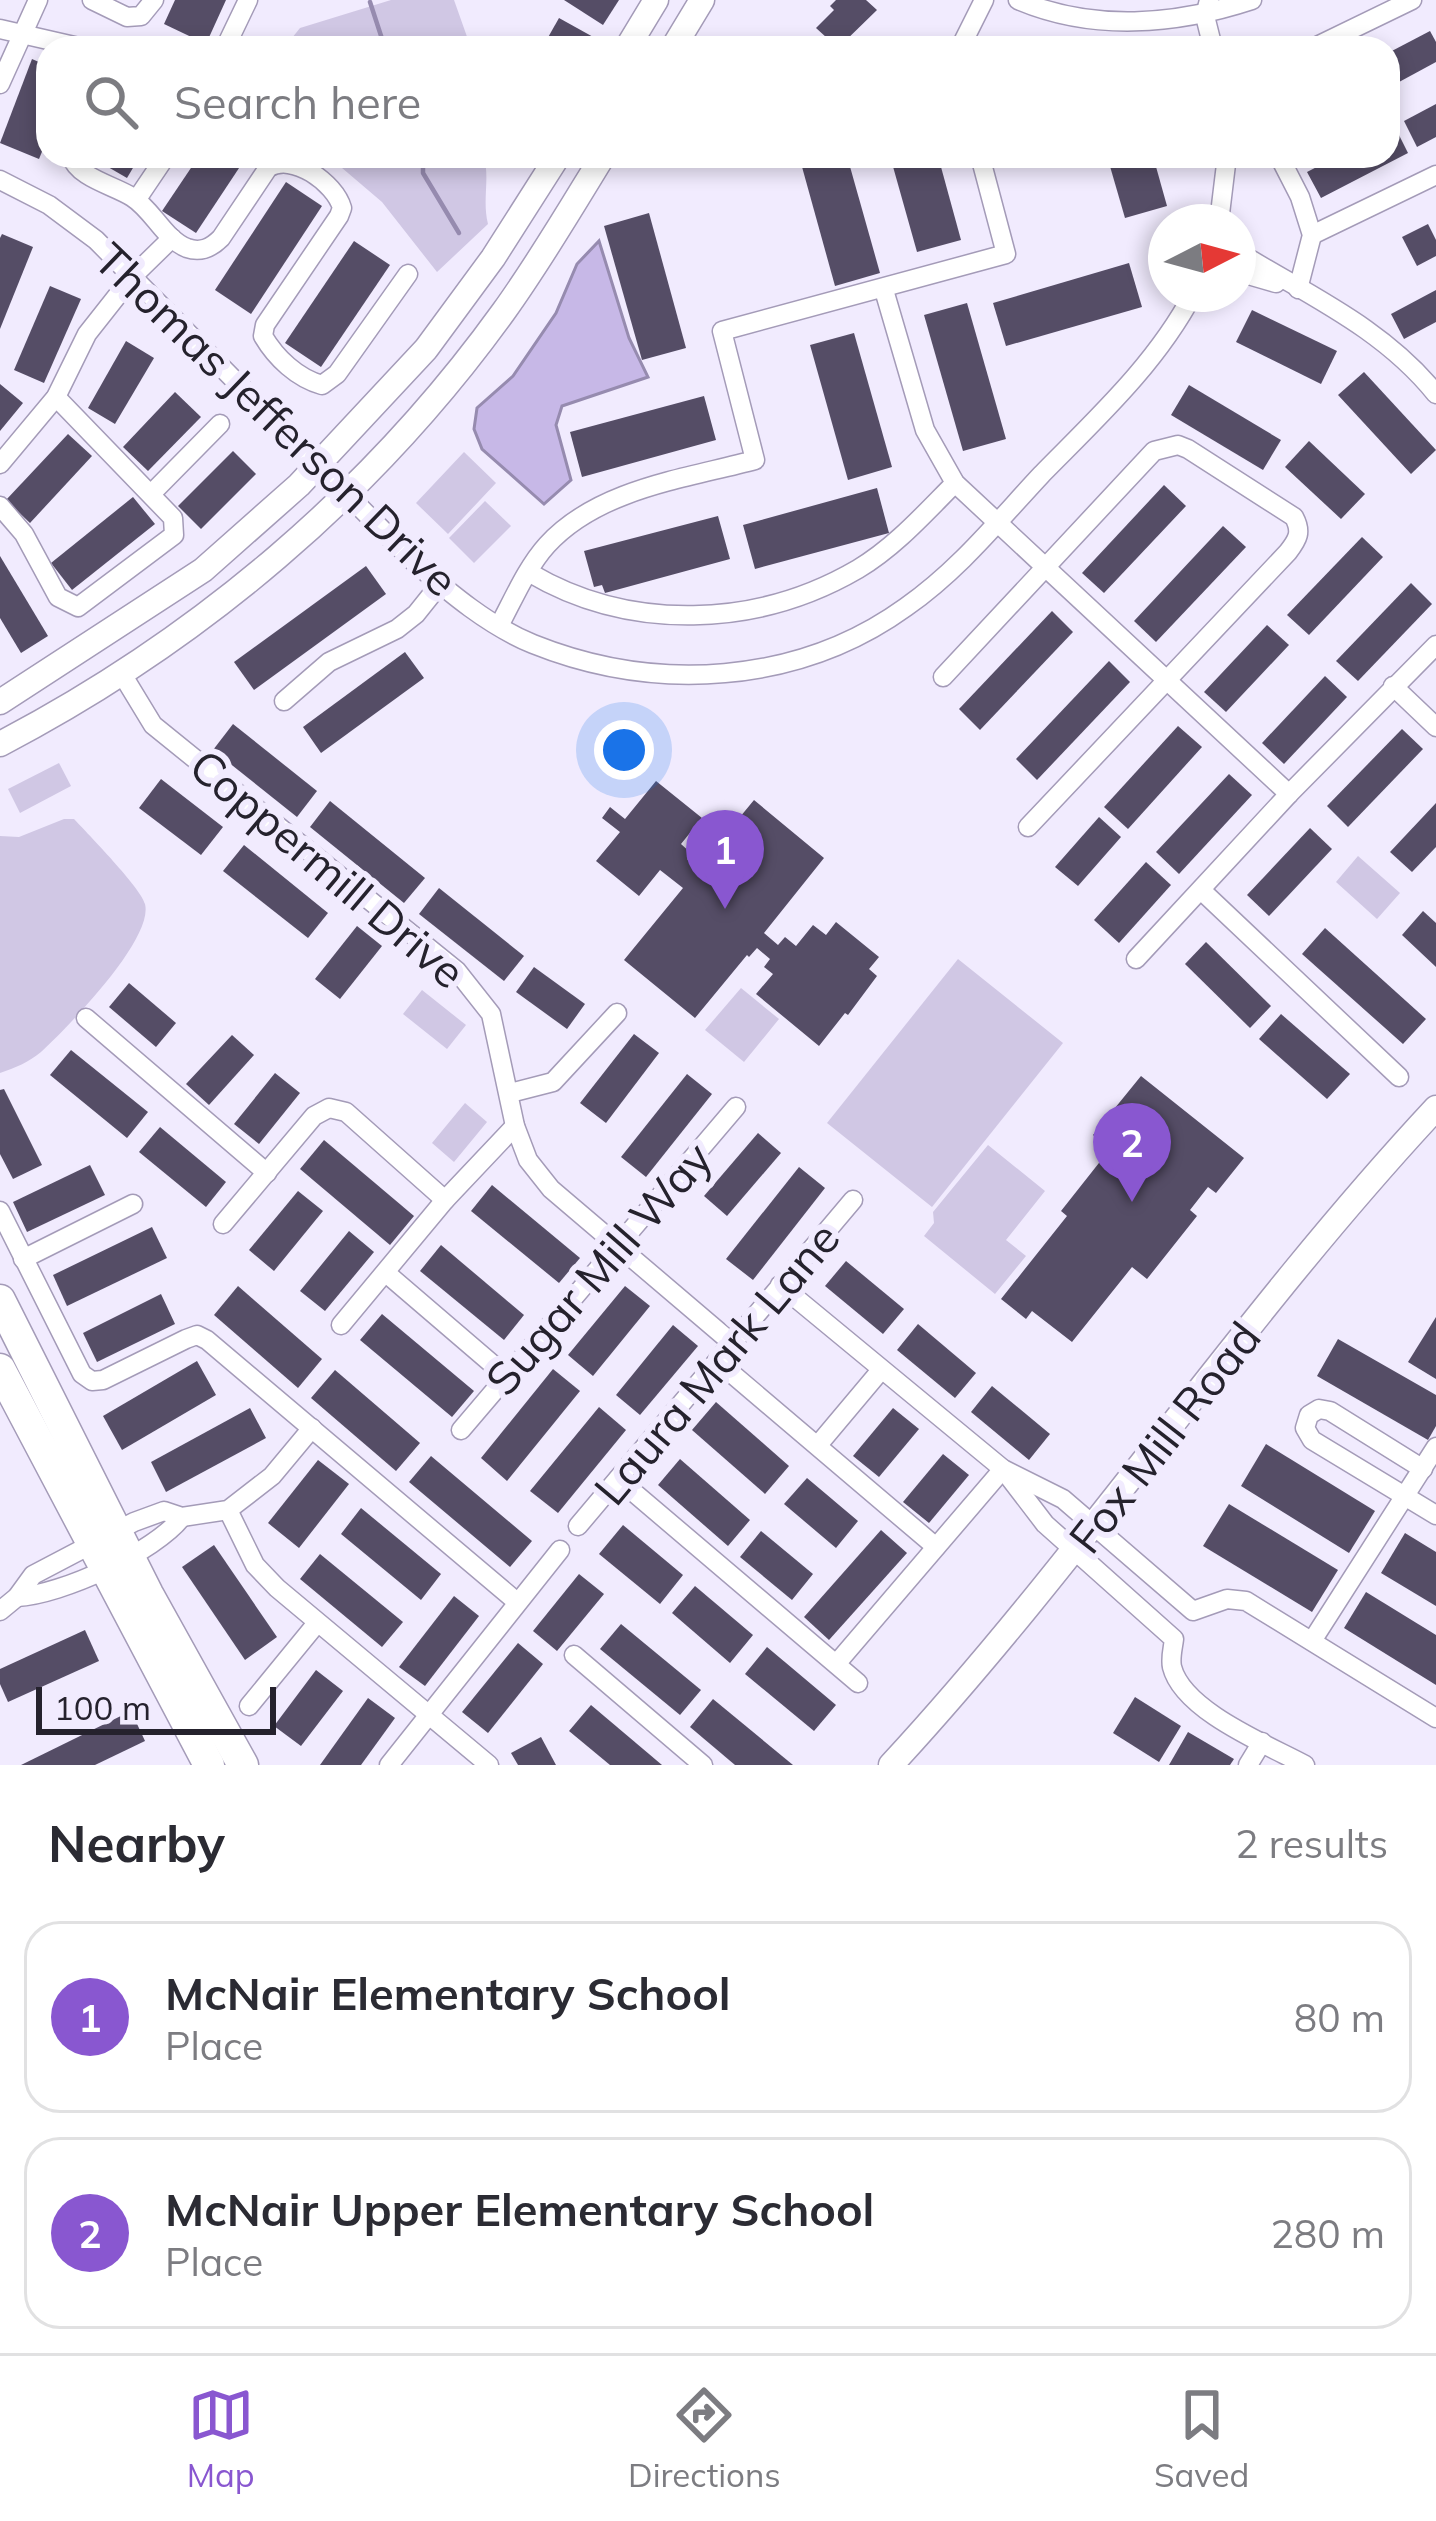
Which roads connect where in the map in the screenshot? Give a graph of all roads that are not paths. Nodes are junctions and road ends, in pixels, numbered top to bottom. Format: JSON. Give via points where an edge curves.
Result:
{"nodes":[{"id":1,"x":38,"y":0,"type":"edge"},
{"id":2,"x":92,"y":0,"type":"edge"},
{"id":3,"x":154,"y":0,"type":"edge"},
{"id":4,"x":248,"y":0,"type":"edge"},
{"id":5,"x":656,"y":0,"type":"edge"},
{"id":6,"x":702,"y":0,"type":"edge"},
{"id":7,"x":984,"y":0,"type":"edge"},
{"id":8,"x":1018,"y":0,"type":"edge"},
{"id":9,"x":1252,"y":0,"type":"edge"},
{"id":10,"x":1412,"y":0,"type":"edge"},
{"id":11,"x":1202,"y":5,"type":"edge"},
{"id":12,"x":10,"y":31,"type":"edge"},
{"id":13,"x":231,"y":36,"type":"edge"},
{"id":14,"x":634,"y":36,"type":"edge"},
{"id":15,"x":680,"y":36,"type":"edge"},
{"id":16,"x":966,"y":36,"type":"edge"},
{"id":17,"x":1210,"y":36,"type":"edge"},
{"id":18,"x":1338,"y":36,"type":"edge"},
{"id":19,"x":0,"y":84,"type":"edge"},
{"id":20,"x":78,"y":168,"type":"edge"},
{"id":21,"x":158,"y":168,"type":"edge"},
{"id":22,"x":268,"y":168,"type":"edge"},
{"id":23,"x":301,"y":168,"type":"edge"},
{"id":24,"x":550,"y":168,"type":"edge"},
{"id":25,"x":596,"y":168,"type":"edge"},
{"id":26,"x":983,"y":168,"type":"edge"},
{"id":27,"x":1226,"y":168,"type":"edge"},
{"id":28,"x":1285,"y":168,"type":"edge"},
{"id":29,"x":1436,"y":175,"type":"edge"},
{"id":30,"x":0,"y":181,"type":"edge"},
{"id":31,"x":136,"y":200,"type":"junction"},
{"id":32,"x":1221,"y":204,"type":"edge"},
{"id":33,"x":1312,"y":235,"type":"junction"},
{"id":34,"x":172,"y":238,"type":"junction"},
{"id":35,"x":1256,"y":263,"type":"edge"},
{"id":36,"x":408,"y":274,"type":"dead end"},
{"id":37,"x":132,"y":277,"type":"junction"},
{"id":38,"x":1256,"y":277,"type":"edge"},
{"id":39,"x":1298,"y":289,"type":"junction"},
{"id":40,"x":884,"y":290,"type":"junction"},
{"id":41,"x":1182,"y":312,"type":"edge"},
{"id":42,"x":1427,"y":368,"type":"edge"},
{"id":43,"x":1436,"y":394,"type":"edge"},
{"id":44,"x":56,"y":397,"type":"junction"},
{"id":45,"x":220,"y":424,"type":"dead end"},
{"id":46,"x":0,"y":464,"type":"edge"},
{"id":47,"x":317,"y":465,"type":"junction"},
{"id":48,"x":955,"y":483,"type":"junction"},
{"id":49,"x":152,"y":493,"type":"junction"},
{"id":50,"x":348,"y":494,"type":"junction"},
{"id":51,"x":0,"y":506,"type":"edge"},
{"id":52,"x":1000,"y":523,"type":"junction"},
{"id":53,"x":1047,"y":566,"type":"junction"},
{"id":54,"x":530,"y":573,"type":"junction"},
{"id":55,"x":440,"y":584,"type":"junction"},
{"id":56,"x":499,"y":626,"type":"junction"},
{"id":57,"x":1436,"y":646,"type":"edge"},
{"id":58,"x":122,"y":674,"type":"junction"},
{"id":59,"x":943,"y":677,"type":"dead end"},
{"id":60,"x":1166,"y":680,"type":"junction"},
{"id":61,"x":1393,"y":686,"type":"junction"},
{"id":62,"x":284,"y":700,"type":"dead end"},
{"id":63,"x":0,"y":702,"type":"edge"},
{"id":64,"x":1436,"y":727,"type":"edge"},
{"id":65,"x":0,"y":744,"type":"edge"},
{"id":66,"x":1288,"y":794,"type":"junction"},
{"id":67,"x":1028,"y":827,"type":"dead end"},
{"id":68,"x":1201,"y":890,"type":"junction"},
{"id":69,"x":1136,"y":959,"type":"dead end"},
{"id":70,"x":617,"y":1013,"type":"dead end"},
{"id":71,"x":86,"y":1018,"type":"dead end"},
{"id":72,"x":1399,"y":1077,"type":"dead end"},
{"id":73,"x":510,"y":1093,"type":"junction"},
{"id":74,"x":736,"y":1106,"type":"dead end"},
{"id":75,"x":1436,"y":1108,"type":"edge"},
{"id":76,"x":515,"y":1126,"type":"junction"},
{"id":77,"x":267,"y":1173,"type":"junction"},
{"id":78,"x":446,"y":1200,"type":"junction"},
{"id":79,"x":853,"y":1200,"type":"dead end"},
{"id":80,"x":133,"y":1204,"type":"dead end"},
{"id":81,"x":0,"y":1211,"type":"edge"},
{"id":82,"x":223,"y":1224,"type":"dead end"},
{"id":83,"x":619,"y":1244,"type":"junction"},
{"id":84,"x":23,"y":1258,"type":"junction"},
{"id":85,"x":386,"y":1273,"type":"junction"},
{"id":86,"x":780,"y":1285,"type":"junction"},
{"id":87,"x":0,"y":1300,"type":"edge"},
{"id":88,"x":341,"y":1325,"type":"dead end"},
{"id":89,"x":732,"y":1343,"type":"junction"},
{"id":90,"x":718,"y":1361,"type":"junction"},
{"id":91,"x":0,"y":1369,"type":"edge"},
{"id":92,"x":880,"y":1370,"type":"junction"},
{"id":93,"x":505,"y":1375,"type":"junction"},
{"id":94,"x":312,"y":1427,"type":"junction"},
{"id":95,"x":461,"y":1430,"type":"dead end"},
{"id":96,"x":818,"y":1445,"type":"junction"},
{"id":97,"x":1436,"y":1447,"type":"edge"},
{"id":98,"x":1003,"y":1469,"type":"junction"},
{"id":99,"x":1423,"y":1469,"type":"junction"},
{"id":100,"x":618,"y":1479,"type":"junction"},
{"id":101,"x":1406,"y":1496,"type":"junction"},
{"id":102,"x":228,"y":1510,"type":"junction"},
{"id":103,"x":1436,"y":1515,"type":"edge"},
{"id":104,"x":1094,"y":1525,"type":"junction"},
{"id":105,"x":578,"y":1526,"type":"dead end"},
{"id":106,"x":936,"y":1547,"type":"junction"},
{"id":107,"x":109,"y":1550,"type":"junction"},
{"id":108,"x":560,"y":1550,"type":"dead end"},
{"id":109,"x":1074,"y":1550,"type":"junction"},
{"id":110,"x":17,"y":1597,"type":"junction"},
{"id":111,"x":517,"y":1602,"type":"junction"},
{"id":112,"x":0,"y":1611,"type":"edge"},
{"id":113,"x":317,"y":1623,"type":"junction"},
{"id":114,"x":1312,"y":1641,"type":"junction"},
{"id":115,"x":574,"y":1654,"type":"dead end"},
{"id":116,"x":837,"y":1663,"type":"junction"},
{"id":117,"x":858,"y":1683,"type":"dead end"},
{"id":118,"x":249,"y":1706,"type":"dead end"},
{"id":119,"x":429,"y":1712,"type":"junction"},
{"id":120,"x":1436,"y":1718,"type":"edge"},
{"id":121,"x":1262,"y":1742,"type":"junction"},
{"id":122,"x":208,"y":1765,"type":"edge"},
{"id":123,"x":243,"y":1765,"type":"edge"},
{"id":124,"x":389,"y":1765,"type":"edge"},
{"id":125,"x":489,"y":1765,"type":"edge"},
{"id":126,"x":703,"y":1765,"type":"edge"},
{"id":127,"x":891,"y":1765,"type":"edge"},
{"id":128,"x":1247,"y":1765,"type":"edge"},
{"id":129,"x":1305,"y":1765,"type":"edge"}],
"edges":[{"from":1,"to":12,"type":"street"},
{"from":2,"to":3,"type":"street","via":[[127,17],[141,16]]},
{"from":4,"to":13,"type":"street"},
{"from":5,"to":14,"type":"street"},
{"from":6,"to":15,"type":"street"},
{"from":7,"to":16,"type":"street"},
{"from":8,"to":11,"type":"street","via":[[1120,22]]},
{"from":9,"to":11,"type":"street"},
{"from":10,"to":18,"type":"street"},
{"from":11,"to":17,"type":"street"},
{"from":12,"to":19,"type":"street"},
{"from":20,"to":31,"type":"street"},
{"from":21,"to":31,"type":"street"},
{"from":22,"to":34,"type":"street","via":[[212,247],[193,250]]},
{"from":23,"to":36,"type":"street","via":[[337,194],[343,208],[265,325],[263,336],[293,371],[322,385],[337,374]]},
{"from":24,"to":47,"type":"street","via":[[426,349]]},
{"from":25,"to":50,"type":"street","via":[[484,337]]},
{"from":26,"to":40,"type":"street","via":[[1006,254]]},
{"from":27,"to":32,"type":"street"},
{"from":28,"to":33,"type":"street"},
{"from":29,"to":33,"type":"street"},
{"from":30,"to":37,"type":"street","name":"Thomas Jefferson Drive","via":[[50,205]]},
{"from":31,"to":34,"type":"street"},
{"from":33,"to":39,"type":"street"},
{"from":34,"to":37,"type":"street"},
{"from":35,"to":39,"type":"street"},
{"from":37,"to":44,"type":"street","via":[[87,334]]},
{"from":37,"to":47,"type":"street","name":"Thomas Jefferson Drive"},
{"from":38,"to":39,"type":"street"},
{"from":39,"to":42,"type":"street"},
{"from":40,"to":48,"type":"street","via":[[925,430]]},
{"from":40,"to":54,"type":"street","via":[[722,331],[755,460],[608,500],[571,521]]},
{"from":41,"to":52,"type":"street","name":"Thomas Jefferson Drive","via":[[1155,356]]},
{"from":42,"to":43,"type":"street"},
{"from":44,"to":46,"type":"street"},
{"from":44,"to":49,"type":"street"},
{"from":45,"to":49,"type":"street"},
{"from":47,"to":50,"type":"street","name":"Thomas Jefferson Drive"},
{"from":47,"to":63,"type":"street","via":[[203,570]]},
{"from":48,"to":52,"type":"street"},
{"from":48,"to":54,"type":"street","via":[[860,568],[766,607],[666,616],[616,608]]},
{"from":49,"to":51,"type":"street","via":[[173,518],[174,536],[78,608],[58,597]]},
{"from":50,"to":55,"type":"street","name":"Thomas Jefferson Drive"},
{"from":50,"to":58,"type":"street","via":[[233,595]]},
{"from":52,"to":53,"type":"street"},
{"from":52,"to":56,"type":"street","name":"Thomas Jefferson Drive","via":[[889,619],[770,667],[693,676],[620,669]]},
{"from":53,"to":59,"type":"street"},
{"from":53,"to":60,"type":"street"},
{"from":53,"to":60,"type":"street","via":[[1164,446],[1188,449],[1294,517],[1298,539]]},
{"from":54,"to":56,"type":"street"},
{"from":55,"to":56,"type":"street","name":"Thomas Jefferson Drive"},
{"from":55,"to":62,"type":"street","via":[[397,629],[329,662]]},
{"from":57,"to":61,"type":"street"},
{"from":58,"to":65,"type":"street"},
{"from":58,"to":73,"type":"street","name":"Coppermill Drive","via":[[153,725],[470,985],[491,1014]]},
{"from":60,"to":66,"type":"street"},
{"from":60,"to":67,"type":"street"},
{"from":61,"to":64,"type":"street"},
{"from":61,"to":66,"type":"street"},
{"from":66,"to":68,"type":"street"},
{"from":68,"to":69,"type":"street"},
{"from":68,"to":72,"type":"street"},
{"from":70,"to":73,"type":"street","via":[[553,1082]]},
{"from":71,"to":77,"type":"street"},
{"from":73,"to":76,"type":"street","name":"Coppermill Drive"},
{"from":74,"to":83,"type":"street","name":"Sugar Mill Way"},
{"from":75,"to":104,"type":"street","name":"Fox Mill Road"},
{"from":76,"to":78,"type":"street"},
{"from":76,"to":83,"type":"street","name":"Coppermill Drive","via":[[551,1189]]},
{"from":77,"to":78,"type":"street","via":[[314,1116],[338,1108]]},
{"from":77,"to":82,"type":"street"},
{"from":78,"to":85,"type":"street"},
{"from":79,"to":86,"type":"street","name":"Laura Mark Lane"},
{"from":80,"to":84,"type":"street"},
{"from":81,"to":84,"type":"street"},
{"from":83,"to":89,"type":"street","name":"Coppermill Drive"},
{"from":83,"to":93,"type":"street","name":"Sugar Mill Way"},
{"from":84,"to":94,"type":"street","via":[[74,1362],[92,1381],[197,1336]]},
{"from":85,"to":88,"type":"street"},
{"from":85,"to":93,"type":"street"},
{"from":86,"to":89,"type":"street","name":"Laura Mark Lane"},
{"from":86,"to":92,"type":"street"},
{"from":87,"to":107,"type":"main road"},
{"from":89,"to":90,"type":"street","name":"Laura Mark Lane"},
{"from":90,"to":96,"type":"street"},
{"from":90,"to":100,"type":"street","name":"Laura Mark Lane"},
{"from":91,"to":107,"type":"main road"},
{"from":92,"to":96,"type":"street"},
{"from":92,"to":98,"type":"street"},
{"from":93,"to":95,"type":"street","name":"Sugar Mill Way"},
{"from":94,"to":102,"type":"street","via":[[272,1476]]},
{"from":94,"to":111,"type":"street"},
{"from":96,"to":106,"type":"street"},
{"from":97,"to":99,"type":"street"},
{"from":98,"to":104,"type":"street"},
{"from":98,"to":106,"type":"street"},
{"from":98,"to":109,"type":"street"},
{"from":99,"to":101,"type":"street"},
{"from":99,"to":101,"type":"street","via":[[1330,1411],[1309,1415],[1312,1440]]},
{"from":100,"to":105,"type":"street","name":"Laura Mark Lane"},
{"from":100,"to":116,"type":"street"},
{"from":101,"to":103,"type":"street"},
{"from":101,"to":114,"type":"street"},
{"from":102,"to":107,"type":"street","via":[[182,1517],[171,1532]]},
{"from":102,"to":113,"type":"street","via":[[255,1564]]},
{"from":104,"to":109,"type":"street","name":"Fox Mill Road"},
{"from":104,"to":114,"type":"street","via":[[1193,1611],[1246,1600]]},
{"from":106,"to":116,"type":"street"},
{"from":107,"to":110,"type":"street","via":[[42,1596]]},
{"from":107,"to":110,"type":"street","via":[[33,1575]]},
{"from":107,"to":122,"type":"main road"},
{"from":107,"to":123,"type":"main road"},
{"from":108,"to":111,"type":"street"},
{"from":109,"to":121,"type":"street","via":[[1174,1639],[1171,1664],[1181,1686]]},
{"from":109,"to":127,"type":"street","name":"Fox Mill Road"},
{"from":110,"to":112,"type":"street"},
{"from":111,"to":119,"type":"street"},
{"from":113,"to":118,"type":"street"},
{"from":113,"to":119,"type":"street"},
{"from":114,"to":120,"type":"street"},
{"from":115,"to":126,"type":"street"},
{"from":116,"to":117,"type":"street"},
{"from":119,"to":124,"type":"street"},
{"from":119,"to":125,"type":"street"},
{"from":121,"to":128,"type":"street"},
{"from":121,"to":129,"type":"street"}]}
